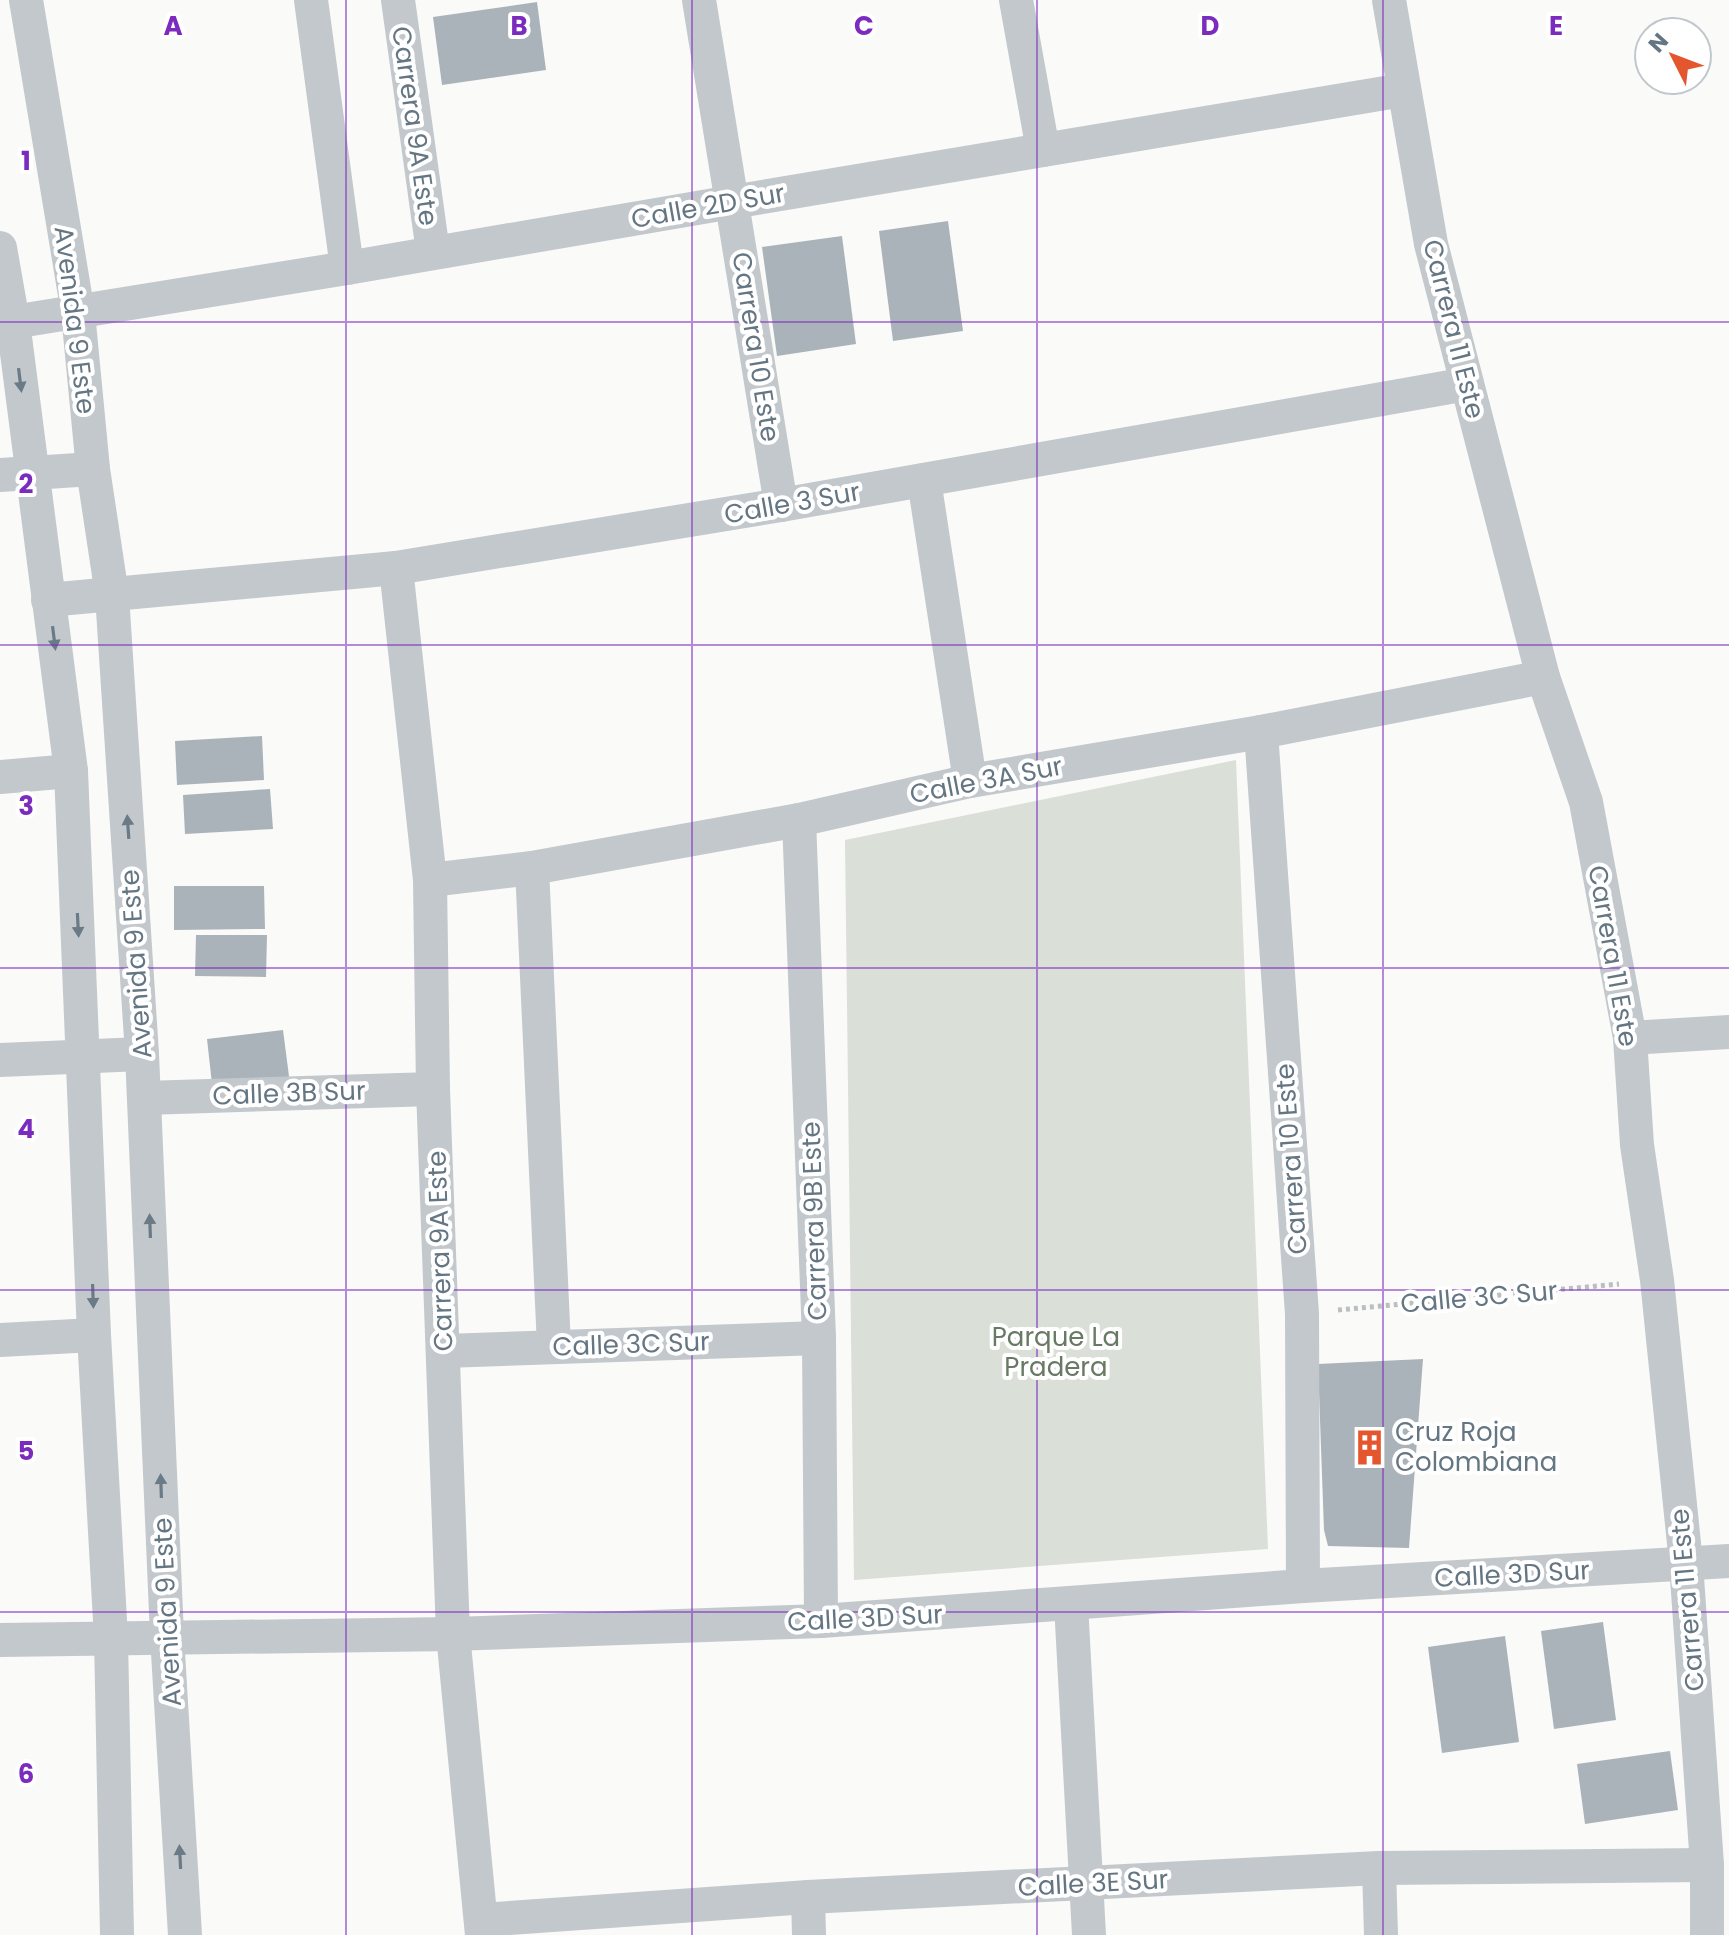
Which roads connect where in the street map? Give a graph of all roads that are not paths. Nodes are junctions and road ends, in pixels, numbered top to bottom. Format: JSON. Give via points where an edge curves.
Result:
{"nodes":[{"id":1,"x":26,"y":0,"type":"edge"},
{"id":2,"x":311,"y":0,"type":"edge"},
{"id":3,"x":398,"y":0,"type":"edge"},
{"id":4,"x":699,"y":0,"type":"edge"},
{"id":5,"x":1016,"y":0,"type":"edge"},
{"id":6,"x":1389,"y":0,"type":"edge"},
{"id":7,"x":1403,"y":90,"type":"junction"},
{"id":8,"x":1043,"y":150,"type":"junction"},
{"id":9,"x":732,"y":202,"type":"junction"},
{"id":10,"x":0,"y":248,"type":"edge"},
{"id":11,"x":433,"y":252,"type":"junction"},
{"id":12,"x":347,"y":268,"type":"junction"},
{"id":13,"x":7,"y":302,"type":"edge"},
{"id":14,"x":78,"y":313,"type":"junction"},
{"id":15,"x":1467,"y":384,"type":"junction"},
{"id":16,"x":93,"y":469,"type":"junction"},
{"id":17,"x":16,"y":474,"type":"edge"},
{"id":18,"x":924,"y":480,"type":"junction"},
{"id":19,"x":781,"y":505,"type":"junction"},
{"id":20,"x":396,"y":568,"type":"junction"},
{"id":21,"x":112,"y":595,"type":"junction"},
{"id":22,"x":48,"y":600,"type":"junction"},
{"id":23,"x":1543,"y":677,"type":"junction"},
{"id":24,"x":1261,"y":732,"type":"junction"},
{"id":25,"x":71,"y":771,"type":"junction"},
{"id":26,"x":0,"y":777,"type":"edge"},
{"id":27,"x":970,"y":781,"type":"junction"},
{"id":28,"x":799,"y":820,"type":"junction"},
{"id":29,"x":532,"y":868,"type":"junction"},
{"id":30,"x":430,"y":880,"type":"junction"},
{"id":31,"x":1729,"y":1032,"type":"edge"},
{"id":32,"x":1630,"y":1038,"type":"junction"},
{"id":33,"x":142,"y":1054,"type":"junction"},
{"id":34,"x":84,"y":1056,"type":"junction"},
{"id":35,"x":0,"y":1060,"type":"edge"},
{"id":36,"x":433,"y":1089,"type":"junction"},
{"id":37,"x":145,"y":1098,"type":"junction"},
{"id":38,"x":94,"y":1335,"type":"junction"},
{"id":39,"x":819,"y":1338,"type":"junction"},
{"id":40,"x":0,"y":1340,"type":"edge"},
{"id":41,"x":554,"y":1346,"type":"junction"},
{"id":42,"x":444,"y":1351,"type":"junction"},
{"id":43,"x":1729,"y":1561,"type":"edge"},
{"id":44,"x":1686,"y":1563,"type":"junction"},
{"id":45,"x":1303,"y":1586,"type":"junction"},
{"id":46,"x":1071,"y":1604,"type":"junction"},
{"id":47,"x":821,"y":1621,"type":"junction"},
{"id":48,"x":453,"y":1634,"type":"junction"},
{"id":49,"x":167,"y":1636,"type":"junction"},
{"id":50,"x":111,"y":1638,"type":"junction"},
{"id":51,"x":0,"y":1640,"type":"edge"},
{"id":52,"x":1707,"y":1865,"type":"junction"},
{"id":53,"x":1379,"y":1868,"type":"junction"},
{"id":54,"x":1087,"y":1883,"type":"junction"},
{"id":55,"x":808,"y":1897,"type":"junction"},
{"id":56,"x":482,"y":1928,"type":"edge"},
{"id":57,"x":117,"y":1935,"type":"edge"},
{"id":58,"x":185,"y":1935,"type":"edge"},
{"id":59,"x":809,"y":1935,"type":"edge"},
{"id":60,"x":1089,"y":1935,"type":"edge"},
{"id":61,"x":1381,"y":1935,"type":"edge"},
{"id":62,"x":1707,"y":1935,"type":"edge"}],
"edges":[{"from":1,"to":14,"type":"street","name":"Avenida 9 Este"},
{"from":2,"to":12,"type":"street"},
{"from":3,"to":11,"type":"street","name":"Carrera 9A Este"},
{"from":4,"to":9,"type":"street","name":"Carrera 10 Este"},
{"from":5,"to":8,"type":"street"},
{"from":6,"to":7,"type":"street","name":"Carrera 11 Este"},
{"from":7,"to":8,"type":"street","name":"Calle 2D Sur"},
{"from":7,"to":15,"type":"street","name":"Carrera 11 Este","via":[[1431,244]]},
{"from":8,"to":9,"type":"street","name":"Calle 2D Sur"},
{"from":9,"to":11,"type":"street","name":"Calle 2D Sur"},
{"from":9,"to":19,"type":"street","name":"Carrera 10 Este"},
{"from":10,"to":13,"type":"street","name":"Avenida 9 Este"},
{"from":11,"to":12,"type":"street","name":"Calle 2D Sur"},
{"from":12,"to":14,"type":"street","name":"Calle 2D Sur"},
{"from":13,"to":14,"type":"street","name":"Calle 2D Sur"},
{"from":13,"to":17,"type":"street","name":"Avenida 9 Este","one_way":true},
{"from":14,"to":16,"type":"street","name":"Avenida 9 Este"},
{"from":15,"to":18,"type":"street","name":"Calle 3 Sur"},
{"from":15,"to":23,"type":"street","name":"Carrera 11 Este"},
{"from":16,"to":17,"type":"street"},
{"from":16,"to":21,"type":"street","name":"Avenida 9 Este"},
{"from":17,"to":22,"type":"street","name":"Avenida 9 Este"},
{"from":18,"to":19,"type":"street","name":"Calle 3 Sur"},
{"from":18,"to":27,"type":"street"},
{"from":19,"to":20,"type":"street","name":"Calle 3 Sur"},
{"from":20,"to":21,"type":"street","name":"Calle 3 Sur"},
{"from":20,"to":30,"type":"street","name":"Carrera 9A Este"},
{"from":21,"to":22,"type":"street","name":"Calle 3 Sur"},
{"from":33,"to":21,"type":"street","name":"Avenida 9 Este","one_way":true},
{"from":22,"to":25,"type":"street","name":"Avenida 9 Este","one_way":true},
{"from":23,"to":24,"type":"street","name":"Calle 3A Sur"},
{"from":23,"to":32,"type":"street","name":"Carrera 11 Este","via":[[1586,802]]},
{"from":24,"to":27,"type":"street","name":"Calle 3A Sur"},
{"from":24,"to":45,"type":"street","name":"Carrera 10 Este","via":[[1302,1314]]},
{"from":25,"to":26,"type":"street"},
{"from":25,"to":34,"type":"street","name":"Avenida 9 Este","one_way":true},
{"from":27,"to":28,"type":"street","name":"Calle 3A Sur"},
{"from":28,"to":29,"type":"street","name":"Calle 3A Sur"},
{"from":28,"to":39,"type":"street","name":"Carrera 9B Este"},
{"from":29,"to":30,"type":"street","name":"Calle 3A Sur"},
{"from":29,"to":41,"type":"street"},
{"from":30,"to":36,"type":"street","name":"Carrera 9A Este"},
{"from":31,"to":32,"type":"street"},
{"from":32,"to":44,"type":"street","name":"Carrera 11 Este","via":[[1637,1145],[1657,1280]]},
{"from":33,"to":34,"type":"street"},
{"from":33,"to":37,"type":"street","name":"Avenida 9 Este"},
{"from":34,"to":35,"type":"street"},
{"from":34,"to":38,"type":"street","name":"Avenida 9 Este","one_way":true},
{"from":36,"to":37,"type":"street","name":"Calle 3B Sur"},
{"from":36,"to":42,"type":"street","name":"Carrera 9A Este"},
{"from":49,"to":37,"type":"street","name":"Avenida 9 Este","one_way":true},
{"from":38,"to":40,"type":"street"},
{"from":38,"to":50,"type":"street","name":"Avenida 9 Este"},
{"from":39,"to":41,"type":"street","name":"Calle 3C Sur"},
{"from":39,"to":47,"type":"street","name":"Carrera 9B Este"},
{"from":41,"to":42,"type":"street","name":"Calle 3C Sur"},
{"from":42,"to":48,"type":"street","name":"Carrera 9A Este"},
{"from":43,"to":44,"type":"street","name":"Calle 3D Sur"},
{"from":44,"to":45,"type":"street","name":"Calle 3D Sur"},
{"from":44,"to":52,"type":"street","name":"Carrera 11 Este"},
{"from":45,"to":46,"type":"street","name":"Calle 3D Sur"},
{"from":46,"to":47,"type":"street","name":"Calle 3D Sur"},
{"from":46,"to":54,"type":"street"},
{"from":47,"to":48,"type":"street","name":"Calle 3D Sur"},
{"from":48,"to":49,"type":"street","name":"Calle 3D Sur"},
{"from":48,"to":56,"type":"street","name":"Carrera 9A Este"},
{"from":49,"to":50,"type":"street","name":"Calle 3D Sur"},
{"from":58,"to":49,"type":"street","name":"Avenida 9 Este","one_way":true},
{"from":50,"to":51,"type":"street","name":"Calle 3D Sur"},
{"from":50,"to":57,"type":"street","name":"Avenida 9 Este"},
{"from":52,"to":53,"type":"street","name":"Calle 3E Sur"},
{"from":52,"to":62,"type":"street","name":"Carrera 11 Este"},
{"from":53,"to":54,"type":"street","name":"Calle 3E Sur"},
{"from":53,"to":61,"type":"street"},
{"from":54,"to":55,"type":"street","name":"Calle 3E Sur"},
{"from":54,"to":60,"type":"street"},
{"from":55,"to":56,"type":"street","name":"Calle 3E Sur"},
{"from":55,"to":59,"type":"street"}]}
